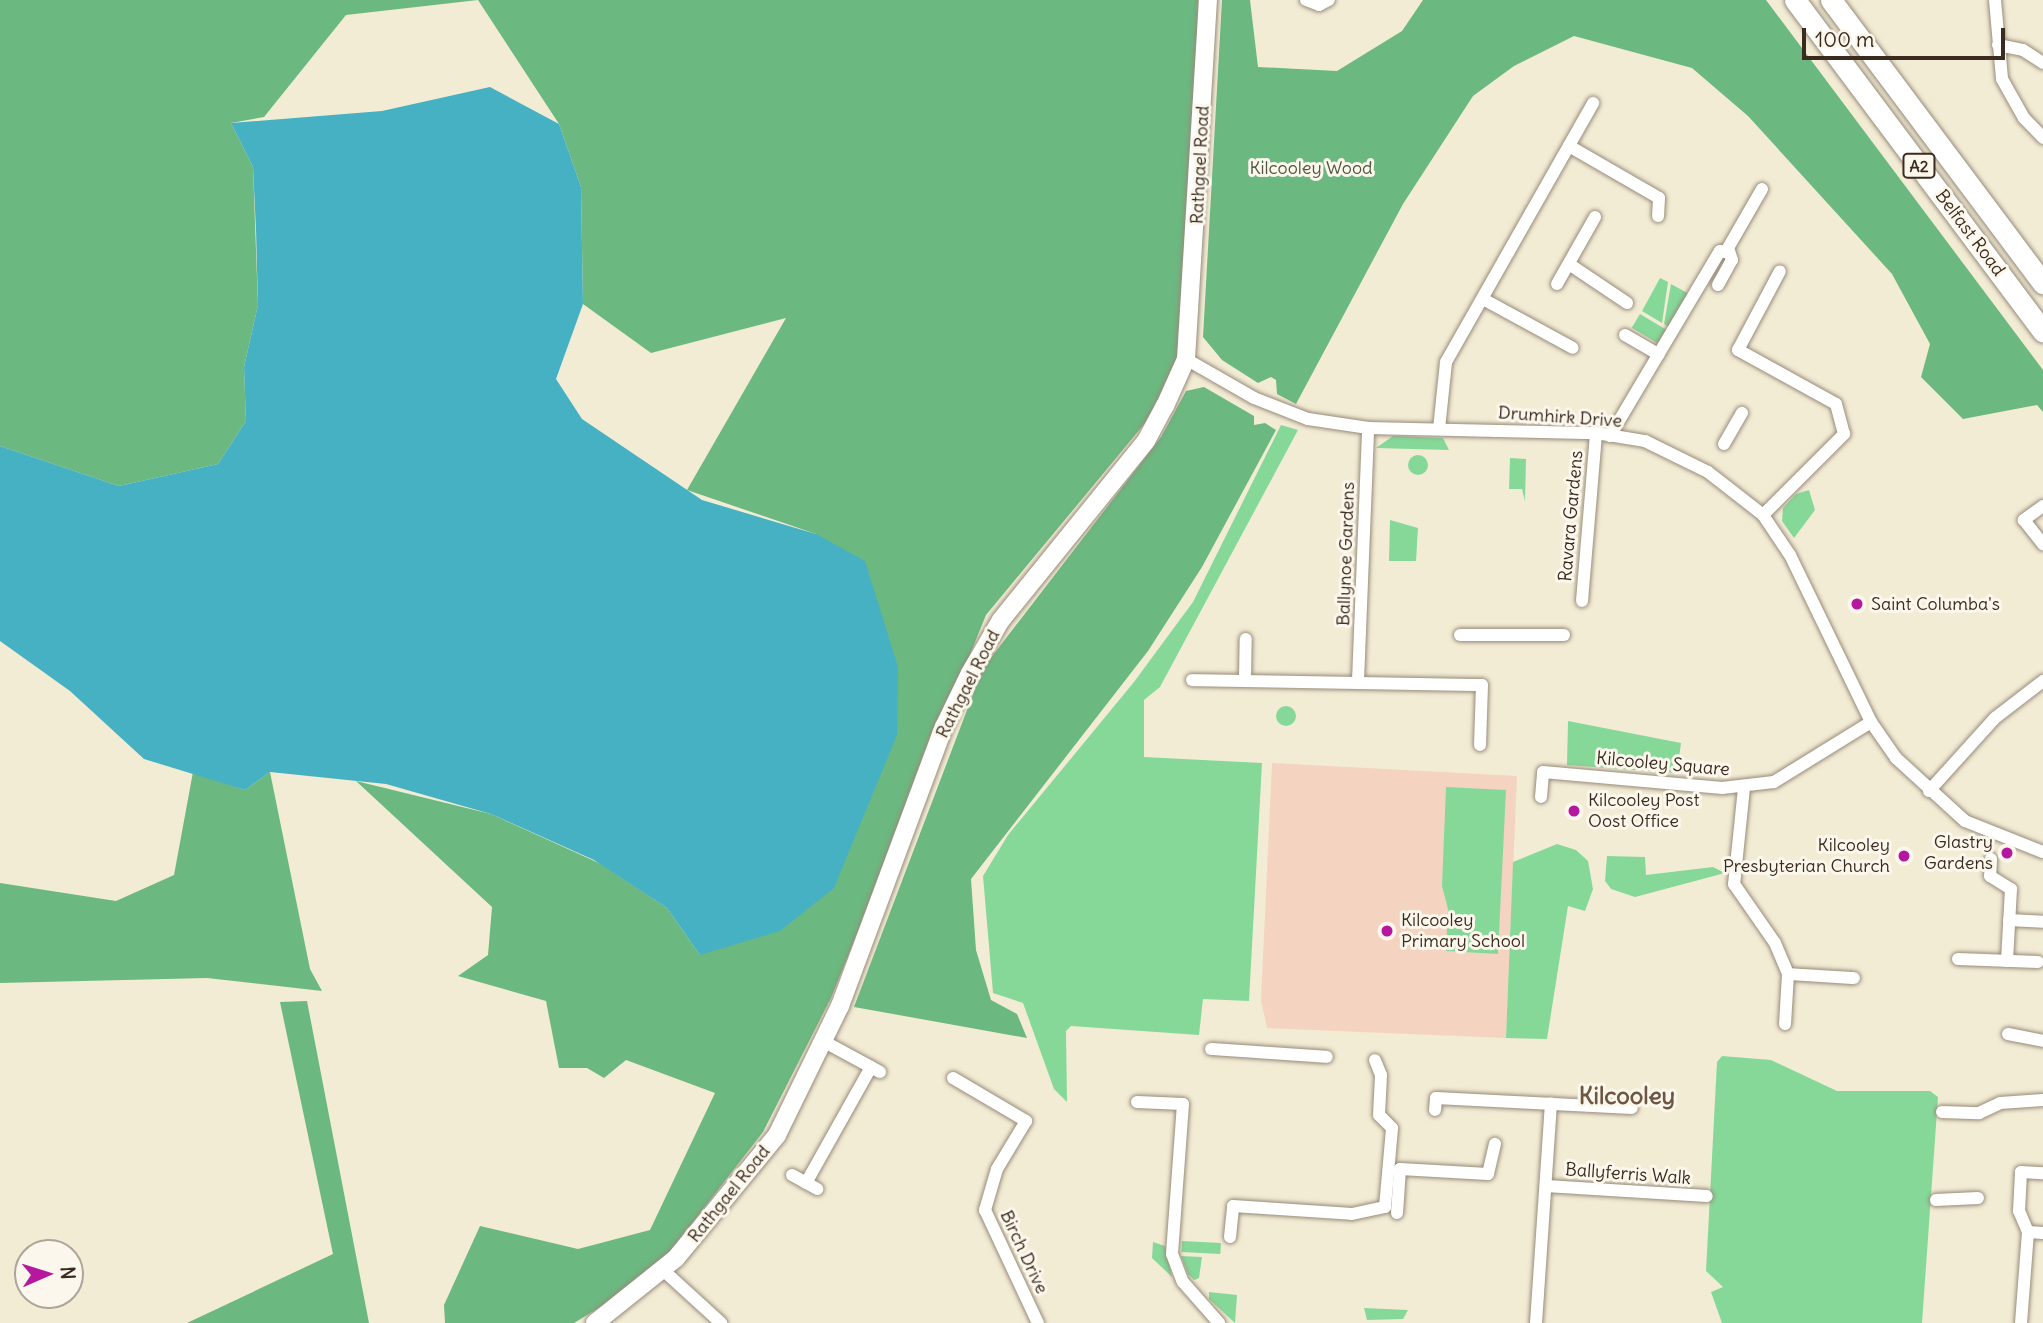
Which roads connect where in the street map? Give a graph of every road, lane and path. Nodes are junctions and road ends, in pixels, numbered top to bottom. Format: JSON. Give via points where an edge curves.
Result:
{"nodes":[{"id":1,"x":1208,"y":0,"type":"edge"},
{"id":2,"x":1306,"y":0,"type":"edge"},
{"id":3,"x":1329,"y":0,"type":"edge"},
{"id":4,"x":1795,"y":0,"type":"edge"},
{"id":5,"x":1831,"y":0,"type":"edge"},
{"id":6,"x":1995,"y":0,"type":"edge"},
{"id":7,"x":1998,"y":46,"type":"junction"},
{"id":8,"x":2043,"y":63,"type":"edge"},
{"id":9,"x":1593,"y":103,"type":"dead end"},
{"id":10,"x":2043,"y":138,"type":"edge"},
{"id":11,"x":1569,"y":146,"type":"junction"},
{"id":12,"x":1762,"y":189,"type":"dead end"},
{"id":13,"x":1658,"y":216,"type":"dead end"},
{"id":14,"x":1595,"y":217,"type":"dead end"},
{"id":15,"x":1729,"y":253,"type":"junction"},
{"id":16,"x":1569,"y":264,"type":"junction"},
{"id":17,"x":1780,"y":271,"type":"dead end"},
{"id":18,"x":2043,"y":283,"type":"edge"},
{"id":19,"x":1557,"y":284,"type":"dead end"},
{"id":20,"x":1718,"y":285,"type":"dead end"},
{"id":21,"x":1483,"y":299,"type":"junction"},
{"id":22,"x":1627,"y":303,"type":"dead end"},
{"id":23,"x":2043,"y":332,"type":"edge"},
{"id":24,"x":1625,"y":335,"type":"dead end"},
{"id":25,"x":1573,"y":348,"type":"dead end"},
{"id":26,"x":1658,"y":355,"type":"junction"},
{"id":27,"x":1186,"y":359,"type":"junction"},
{"id":28,"x":1742,"y":413,"type":"dead end"},
{"id":29,"x":1368,"y":429,"type":"junction"},
{"id":30,"x":1439,"y":429,"type":"junction"},
{"id":31,"x":1596,"y":433,"type":"junction"},
{"id":32,"x":1610,"y":436,"type":"junction"},
{"id":33,"x":1724,"y":444,"type":"dead end"},
{"id":34,"x":2043,"y":506,"type":"edge"},
{"id":35,"x":1763,"y":515,"type":"junction"},
{"id":36,"x":2043,"y":544,"type":"edge"},
{"id":37,"x":1582,"y":601,"type":"dead end"},
{"id":38,"x":1460,"y":635,"type":"dead end"},
{"id":39,"x":1564,"y":635,"type":"dead end"},
{"id":40,"x":1246,"y":639,"type":"dead end"},
{"id":41,"x":1245,"y":678,"type":"junction"},
{"id":42,"x":1192,"y":680,"type":"dead end"},
{"id":43,"x":1358,"y":681,"type":"junction"},
{"id":44,"x":2043,"y":681,"type":"edge"},
{"id":45,"x":1871,"y":722,"type":"junction"},
{"id":46,"x":1480,"y":745,"type":"dead end"},
{"id":47,"x":1744,"y":788,"type":"junction"},
{"id":48,"x":1929,"y":791,"type":"junction"},
{"id":49,"x":1541,"y":797,"type":"dead end"},
{"id":50,"x":2043,"y":852,"type":"edge"},
{"id":51,"x":1991,"y":859,"type":"dead end"},
{"id":52,"x":2009,"y":920,"type":"junction"},
{"id":53,"x":2043,"y":922,"type":"edge"},
{"id":54,"x":1958,"y":959,"type":"dead end"},
{"id":55,"x":2007,"y":961,"type":"junction"},
{"id":56,"x":2038,"y":962,"type":"dead end"},
{"id":57,"x":1788,"y":974,"type":"junction"},
{"id":58,"x":1854,"y":978,"type":"dead end"},
{"id":59,"x":1785,"y":1024,"type":"dead end"},
{"id":60,"x":2008,"y":1034,"type":"dead end"},
{"id":61,"x":823,"y":1041,"type":"junction"},
{"id":62,"x":2043,"y":1041,"type":"edge"},
{"id":63,"x":1211,"y":1049,"type":"dead end"},
{"id":64,"x":1327,"y":1057,"type":"dead end"},
{"id":65,"x":1376,"y":1060,"type":"dead end"},
{"id":66,"x":953,"y":1078,"type":"dead end"},
{"id":67,"x":2043,"y":1100,"type":"edge"},
{"id":68,"x":1137,"y":1102,"type":"dead end"},
{"id":69,"x":1551,"y":1104,"type":"junction"},
{"id":70,"x":1632,"y":1108,"type":"dead end"},
{"id":71,"x":1435,"y":1110,"type":"dead end"},
{"id":72,"x":1942,"y":1112,"type":"dead end"},
{"id":73,"x":1495,"y":1144,"type":"dead end"},
{"id":74,"x":2043,"y":1173,"type":"edge"},
{"id":75,"x":792,"y":1175,"type":"dead end"},
{"id":76,"x":1546,"y":1186,"type":"junction"},
{"id":77,"x":1707,"y":1196,"type":"dead end"},
{"id":78,"x":1978,"y":1198,"type":"dead end"},
{"id":79,"x":1936,"y":1200,"type":"dead end"},
{"id":80,"x":1397,"y":1213,"type":"dead end"},
{"id":81,"x":2028,"y":1233,"type":"junction"},
{"id":82,"x":2043,"y":1233,"type":"edge"},
{"id":83,"x":1230,"y":1237,"type":"dead end"},
{"id":84,"x":663,"y":1270,"type":"junction"},
{"id":85,"x":595,"y":1323,"type":"edge"},
{"id":86,"x":721,"y":1323,"type":"edge"},
{"id":87,"x":1038,"y":1323,"type":"edge"},
{"id":88,"x":1219,"y":1323,"type":"edge"},
{"id":89,"x":1536,"y":1323,"type":"edge"},
{"id":90,"x":2021,"y":1323,"type":"edge"}],
"edges":[{"from":1,"to":27,"type":"street","name":"Rathgael Road"},
{"from":2,"to":3,"type":"street","via":[[1319,5]]},
{"from":4,"to":23,"type":"highway","name":"Belfast Road","number":"A2"},
{"from":5,"to":18,"type":"highway","name":"Belfast Road","number":"A2"},
{"from":6,"to":7,"type":"street"},
{"from":7,"to":8,"type":"street","via":[[2023,50]]},
{"from":7,"to":10,"type":"street","via":[[2002,79],[2024,118]]},
{"from":9,"to":11,"type":"street"},
{"from":11,"to":13,"type":"street","via":[[1659,198]]},
{"from":11,"to":21,"type":"street"},
{"from":12,"to":15,"type":"street"},
{"from":14,"to":16,"type":"street"},
{"from":15,"to":20,"type":"street","via":[[1732,260]]},
{"from":15,"to":26,"type":"street","via":[[1720,251]]},
{"from":16,"to":19,"type":"street"},
{"from":16,"to":22,"type":"street"},
{"from":17,"to":35,"type":"street","via":[[1738,350],[1836,404],[1844,434]]},
{"from":21,"to":25,"type":"street"},
{"from":21,"to":30,"type":"street","via":[[1447,362]]},
{"from":24,"to":26,"type":"street"},
{"from":26,"to":32,"type":"street"},
{"from":27,"to":29,"type":"street","name":"Drumhirk Drive","via":[[1296,415]]},
{"from":27,"to":61,"type":"street","name":"Rathgael Road","via":[[1146,441],[1033,577],[970,673],[944,727]]},
{"from":28,"to":33,"type":"street"},
{"from":29,"to":30,"type":"street","name":"Drumhirk Drive"},
{"from":29,"to":43,"type":"street","name":"Ballynoe Gardens"},
{"from":30,"to":31,"type":"street","name":"Drumhirk Drive"},
{"from":31,"to":32,"type":"street","name":"Drumhirk Drive"},
{"from":31,"to":37,"type":"street","name":"Ravara Gardens"},
{"from":32,"to":35,"type":"street","name":"Drumhirk Drive","via":[[1645,442],[1708,472]]},
{"from":34,"to":36,"type":"street","via":[[2024,520]]},
{"from":35,"to":45,"type":"street","name":"Drumhirk Drive","via":[[1790,555]]},
{"from":38,"to":39,"type":"street"},
{"from":40,"to":41,"type":"street"},
{"from":41,"to":42,"type":"street"},
{"from":41,"to":43,"type":"street"},
{"from":43,"to":46,"type":"street","via":[[1482,685]]},
{"from":44,"to":48,"type":"street","via":[[1995,718]]},
{"from":45,"to":47,"type":"street","name":"Kilcooley Square","via":[[1774,782]]},
{"from":45,"to":48,"type":"street","name":"Drumhirk Drive","via":[[1896,758]]},
{"from":47,"to":49,"type":"street","name":"Kilcooley Square","via":[[1543,772]]},
{"from":47,"to":57,"type":"street","via":[[1734,884],[1774,943]]},
{"from":48,"to":50,"type":"street","name":"Drumhirk Drive","via":[[1965,821]]},
{"from":51,"to":52,"type":"street","via":[[1990,876],[2011,889]]},
{"from":52,"to":53,"type":"street"},
{"from":52,"to":55,"type":"street"},
{"from":54,"to":55,"type":"street"},
{"from":55,"to":56,"type":"street"},
{"from":57,"to":58,"type":"street"},
{"from":57,"to":59,"type":"street"},
{"from":60,"to":62,"type":"street"},
{"from":61,"to":75,"type":"street","via":[[875,1070],[811,1186]]},
{"from":61,"to":84,"type":"street","name":"Rathgael Road","via":[[776,1135]]},
{"from":63,"to":64,"type":"street"},
{"from":65,"to":83,"type":"street","via":[[1381,1075],[1379,1115],[1392,1128],[1385,1207],[1352,1214],[1233,1206]]},
{"from":66,"to":87,"type":"street","name":"Birch Drive","via":[[1026,1121],[997,1169],[985,1210]]},
{"from":67,"to":72,"type":"street","via":[[2000,1103],[1979,1112]]},
{"from":68,"to":88,"type":"street","via":[[1183,1104],[1172,1254],[1183,1282]]},
{"from":69,"to":70,"type":"street"},
{"from":69,"to":71,"type":"street","via":[[1436,1098]]},
{"from":69,"to":76,"type":"street"},
{"from":73,"to":80,"type":"street","via":[[1489,1180],[1400,1169]]},
{"from":74,"to":81,"type":"street","via":[[2021,1172],[2019,1211]]},
{"from":76,"to":77,"type":"street","name":"Ballyferris Walk"},
{"from":76,"to":89,"type":"street"},
{"from":78,"to":79,"type":"street"},
{"from":81,"to":82,"type":"street"},
{"from":81,"to":90,"type":"street"},
{"from":84,"to":85,"type":"street","name":"Rathgael Road"},
{"from":84,"to":86,"type":"street"}]}
